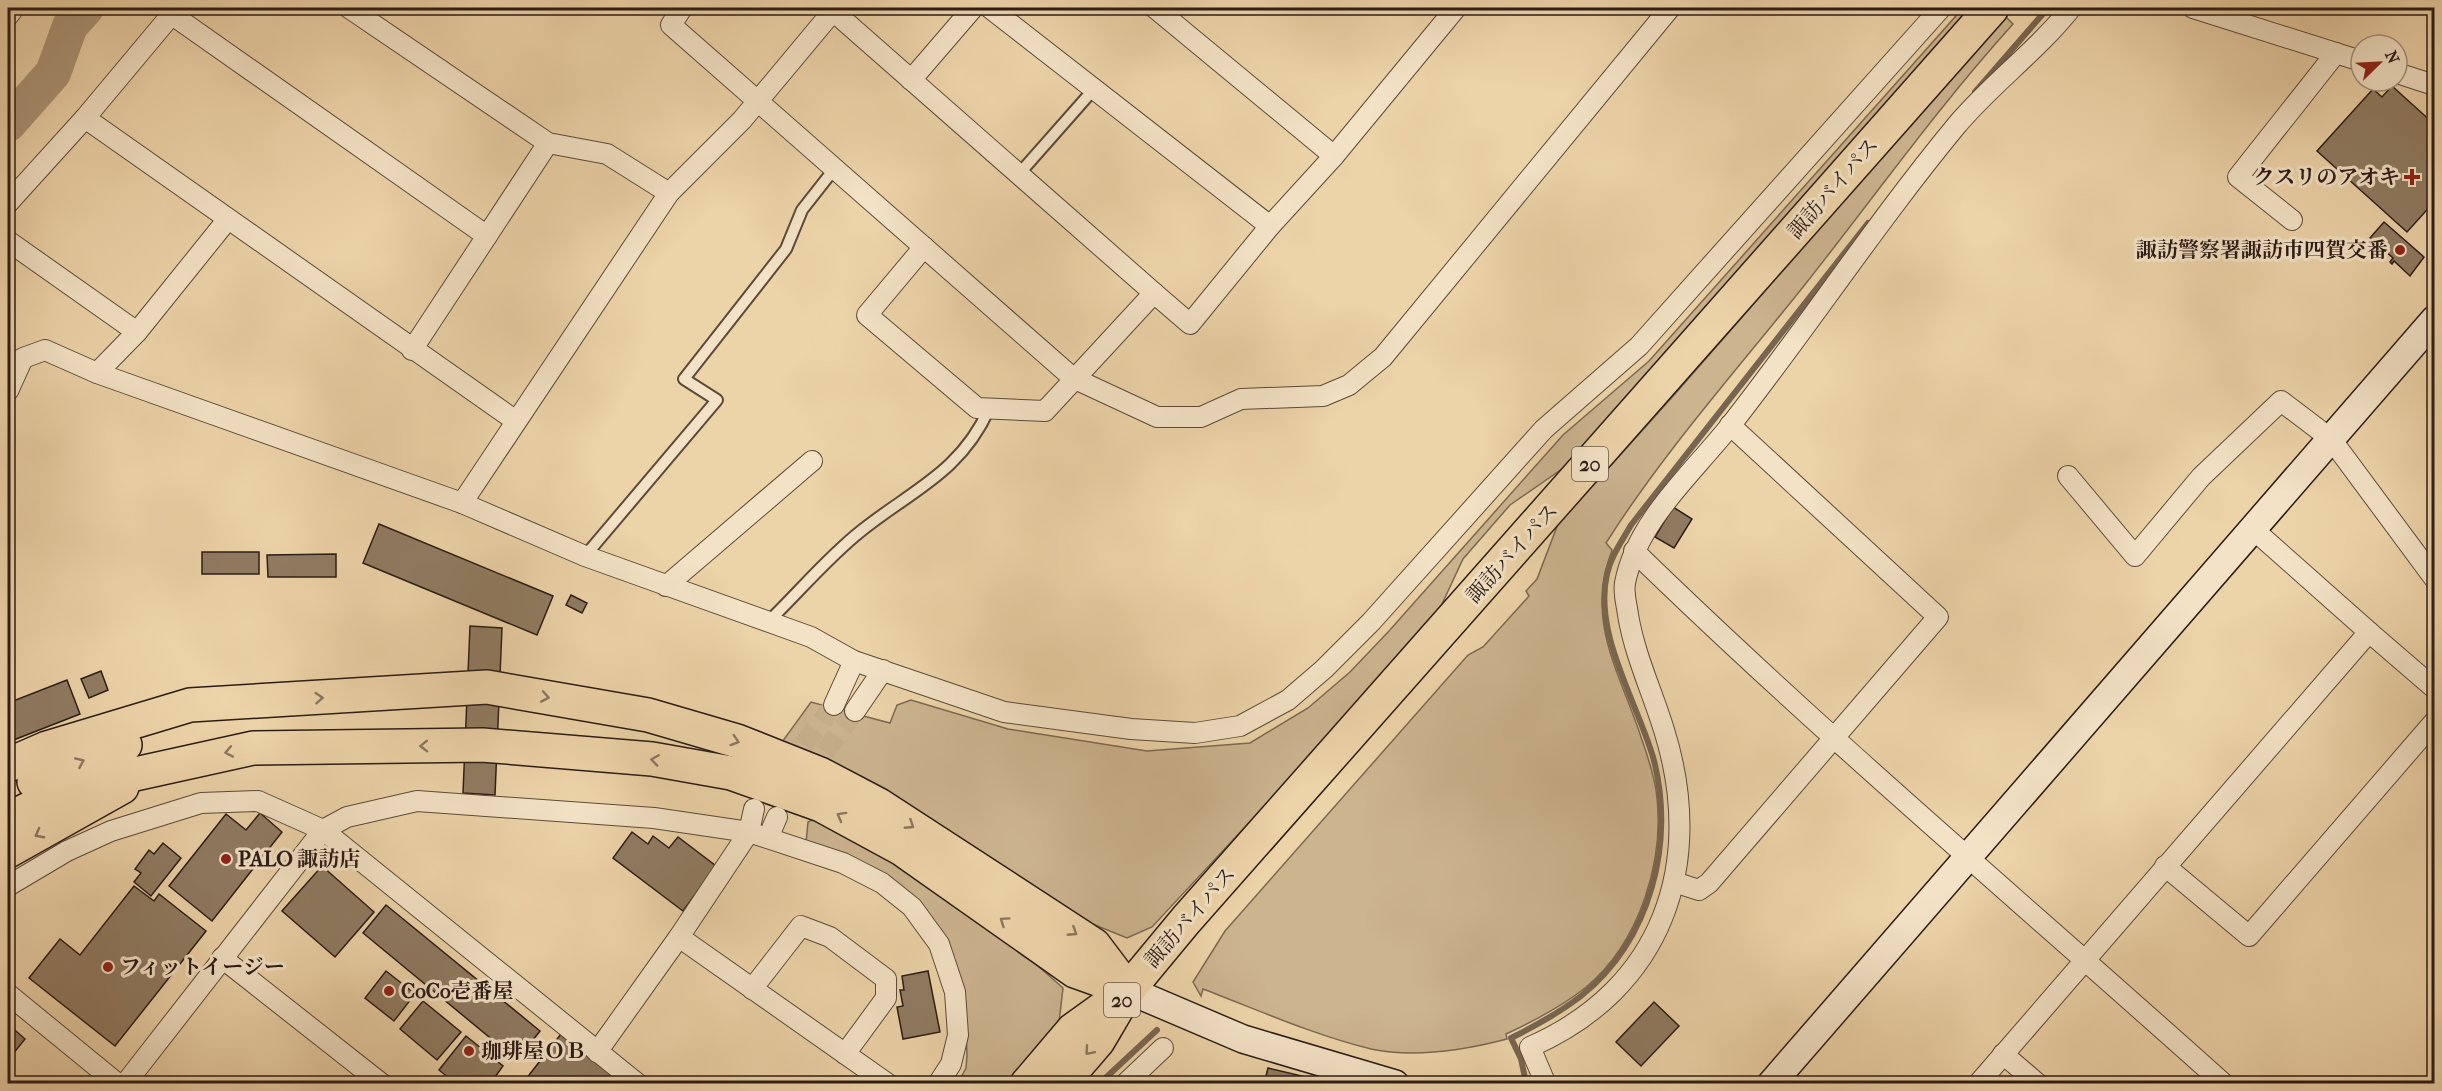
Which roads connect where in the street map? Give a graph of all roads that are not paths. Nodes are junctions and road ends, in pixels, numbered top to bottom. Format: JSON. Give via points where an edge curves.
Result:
{"nodes":[{"id":1,"x":14,"y":8,"type":"edge"},
{"id":2,"x":349,"y":8,"type":"edge"},
{"id":3,"x":682,"y":8,"type":"edge"},
{"id":4,"x":973,"y":8,"type":"edge"},
{"id":5,"x":990,"y":8,"type":"edge"},
{"id":6,"x":1155,"y":8,"type":"edge"},
{"id":7,"x":1456,"y":8,"type":"edge"},
{"id":8,"x":1670,"y":8,"type":"edge"},
{"id":9,"x":1941,"y":8,"type":"edge"},
{"id":10,"x":1992,"y":8,"type":"edge"},
{"id":11,"x":2071,"y":8,"type":"edge"},
{"id":12,"x":2193,"y":8,"type":"edge"},
{"id":13,"x":174,"y":11,"type":"edge"},
{"id":14,"x":8,"y":16,"type":"edge"},
{"id":15,"x":2336,"y":53,"type":"junction"},
{"id":16,"x":2349,"y":57,"type":"edge"},
{"id":17,"x":2409,"y":76,"type":"edge"},
{"id":18,"x":911,"y":80,"type":"junction"},
{"id":19,"x":2434,"y":83,"type":"edge"},
{"id":20,"x":1094,"y":89,"type":"junction"},
{"id":21,"x":758,"y":101,"type":"junction"},
{"id":22,"x":85,"y":118,"type":"junction"},
{"id":23,"x":548,"y":143,"type":"junction"},
{"id":24,"x":1334,"y":156,"type":"junction"},
{"id":25,"x":835,"y":168,"type":"junction"},
{"id":26,"x":1019,"y":174,"type":"junction"},
{"id":27,"x":669,"y":193,"type":"junction"},
{"id":28,"x":8,"y":203,"type":"edge"},
{"id":29,"x":228,"y":219,"type":"junction"},
{"id":30,"x":2292,"y":220,"type":"dead end"},
{"id":31,"x":1270,"y":226,"type":"junction"},
{"id":32,"x":487,"y":236,"type":"junction"},
{"id":33,"x":8,"y":241,"type":"edge"},
{"id":34,"x":924,"y":247,"type":"junction"},
{"id":35,"x":1154,"y":293,"type":"junction"},
{"id":36,"x":2434,"y":320,"type":"edge"},
{"id":37,"x":137,"y":333,"type":"junction"},
{"id":38,"x":412,"y":350,"type":"junction"},
{"id":39,"x":97,"y":373,"type":"junction"},
{"id":40,"x":1073,"y":378,"type":"junction"},
{"id":41,"x":8,"y":391,"type":"edge"},
{"id":42,"x":989,"y":409,"type":"junction"},
{"id":43,"x":516,"y":421,"type":"junction"},
{"id":44,"x":1730,"y":426,"type":"junction"},
{"id":45,"x":2331,"y":439,"type":"junction"},
{"id":46,"x":812,"y":461,"type":"dead end"},
{"id":47,"x":2068,"y":476,"type":"dead end"},
{"id":48,"x":462,"y":503,"type":"junction"},
{"id":49,"x":2254,"y":530,"type":"junction"},
{"id":50,"x":1634,"y":551,"type":"junction"},
{"id":51,"x":585,"y":556,"type":"junction"},
{"id":52,"x":2434,"y":578,"type":"edge"},
{"id":53,"x":666,"y":586,"type":"junction"},
{"id":54,"x":769,"y":621,"type":"junction"},
{"id":55,"x":2369,"y":632,"type":"junction"},
{"id":56,"x":854,"y":661,"type":"junction"},
{"id":57,"x":883,"y":670,"type":"junction"},
{"id":58,"x":2434,"y":688,"type":"edge"},
{"id":59,"x":261,"y":701,"type":"junction"},
{"id":60,"x":834,"y":705,"type":"tunnel mouth"},
{"id":61,"x":855,"y":711,"type":"tunnel mouth"},
{"id":62,"x":2434,"y":722,"type":"edge"},
{"id":63,"x":1835,"y":737,"type":"junction"},
{"id":64,"x":8,"y":765,"type":"edge"},
{"id":65,"x":145,"y":774,"type":"junction"},
{"id":66,"x":8,"y":794,"type":"edge"},
{"id":67,"x":753,"y":809,"type":"dead end"},
{"id":68,"x":777,"y":817,"type":"dead end"},
{"id":69,"x":8,"y":819,"type":"edge"},
{"id":70,"x":323,"y":830,"type":"junction"},
{"id":71,"x":749,"y":832,"type":"junction"},
{"id":72,"x":768,"y":838,"type":"junction"},
{"id":73,"x":8,"y":850,"type":"edge"},
{"id":74,"x":1967,"y":857,"type":"junction"},
{"id":75,"x":2165,"y":866,"type":"junction"},
{"id":76,"x":1674,"y":882,"type":"junction"},
{"id":77,"x":8,"y":886,"type":"edge"},
{"id":78,"x":680,"y":937,"type":"junction"},
{"id":79,"x":222,"y":958,"type":"junction"},
{"id":80,"x":2085,"y":959,"type":"junction"},
{"id":81,"x":752,"y":989,"type":"junction"},
{"id":82,"x":1128,"y":990,"type":"junction"},
{"id":83,"x":8,"y":994,"type":"edge"},
{"id":84,"x":1163,"y":1048,"type":"dead end"},
{"id":85,"x":597,"y":1052,"type":"junction"},
{"id":86,"x":845,"y":1054,"type":"junction"},
{"id":87,"x":2003,"y":1054,"type":"junction"},
{"id":88,"x":118,"y":1083,"type":"edge"},
{"id":89,"x":125,"y":1083,"type":"edge"},
{"id":90,"x":382,"y":1083,"type":"edge"},
{"id":91,"x":639,"y":1083,"type":"edge"},
{"id":92,"x":888,"y":1083,"type":"edge"},
{"id":93,"x":938,"y":1083,"type":"edge"},
{"id":94,"x":1027,"y":1083,"type":"edge"},
{"id":95,"x":1061,"y":1083,"type":"edge"},
{"id":96,"x":1125,"y":1083,"type":"edge"},
{"id":97,"x":1395,"y":1083,"type":"edge"},
{"id":98,"x":1541,"y":1083,"type":"edge"},
{"id":99,"x":1771,"y":1083,"type":"edge"},
{"id":100,"x":1978,"y":1083,"type":"edge"},
{"id":101,"x":2038,"y":1083,"type":"edge"},
{"id":102,"x":2224,"y":1083,"type":"edge"}],
"edges":[{"from":1,"to":14,"type":"street"},
{"from":2,"to":23,"type":"street"},
{"from":3,"to":21,"type":"street","via":[[671,25]]},
{"from":4,"to":18,"type":"street"},
{"from":5,"to":20,"type":"street"},
{"from":6,"to":24,"type":"street"},
{"from":7,"to":24,"type":"street"},
{"from":8,"to":40,"type":"street","via":[[1383,357],[1349,384],[1323,396],[1241,399],[1201,417],[1157,417]]},
{"from":9,"to":57,"type":"street","via":[[1639,346],[1544,429],[1371,622],[1288,700],[1240,726],[1185,733],[1004,712]]},
{"from":10,"to":82,"type":"highway","name":"諏訪バイパス","number":"20"},
{"from":11,"to":44,"type":"street","via":[[1958,124]]},
{"from":12,"to":15,"type":"street"},
{"from":13,"to":22,"type":"street"},
{"from":13,"to":32,"type":"street"},
{"from":15,"to":16,"type":"street"},
{"from":15,"to":30,"type":"street","via":[[2238,177]]},
{"from":17,"to":19,"type":"street"},
{"from":18,"to":21,"type":"street","via":[[833,11]]},
{"from":18,"to":26,"type":"street"},
{"from":20,"to":26,"type":"lane"},
{"from":20,"to":31,"type":"street"},
{"from":21,"to":25,"type":"street"},
{"from":21,"to":27,"type":"street"},
{"from":22,"to":28,"type":"street"},
{"from":22,"to":29,"type":"street"},
{"from":23,"to":27,"type":"street","via":[[607,153]]},
{"from":23,"to":32,"type":"street"},
{"from":24,"to":31,"type":"street"},
{"from":25,"to":34,"type":"street"},
{"from":25,"to":51,"type":"lane","via":[[802,210],[786,249],[684,379],[717,400]]},
{"from":26,"to":35,"type":"street"},
{"from":27,"to":43,"type":"street"},
{"from":29,"to":37,"type":"street"},
{"from":29,"to":38,"type":"street"},
{"from":31,"to":35,"type":"street","via":[[1190,324]]},
{"from":32,"to":38,"type":"street"},
{"from":33,"to":37,"type":"street"},
{"from":34,"to":40,"type":"street"},
{"from":34,"to":42,"type":"street","via":[[867,315],[977,408]]},
{"from":35,"to":40,"type":"street"},
{"from":36,"to":45,"type":"street"},
{"from":37,"to":39,"type":"street"},
{"from":38,"to":43,"type":"street"},
{"from":39,"to":41,"type":"street","via":[[45,350],[23,358]]},
{"from":39,"to":48,"type":"street"},
{"from":40,"to":42,"type":"street","via":[[1045,411]]},
{"from":42,"to":54,"type":"lane","via":[[976,436],[939,476],[860,531]]},
{"from":43,"to":48,"type":"street"},
{"from":44,"to":50,"type":"street","via":[[1657,514]]},
{"from":44,"to":63,"type":"street","via":[[1938,618]]},
{"from":45,"to":47,"type":"street","via":[[2281,401],[2201,477],[2135,556]]},
{"from":45,"to":49,"type":"street"},
{"from":45,"to":52,"type":"street"},
{"from":46,"to":53,"type":"street"},
{"from":48,"to":51,"type":"street"},
{"from":49,"to":55,"type":"street"},
{"from":49,"to":74,"type":"street"},
{"from":50,"to":63,"type":"street"},
{"from":50,"to":76,"type":"street","via":[[1624,587],[1634,648],[1677,777],[1681,829]]},
{"from":51,"to":53,"type":"street"},
{"from":53,"to":54,"type":"street"},
{"from":54,"to":56,"type":"street","via":[[811,637]]},
{"from":55,"to":58,"type":"street"},
{"from":55,"to":75,"type":"street"},
{"from":56,"to":57,"type":"street"},
{"from":56,"to":60,"type":"street"},
{"from":57,"to":61,"type":"street"},
{"from":59,"to":64,"type":"highway","via":[[190,705],[57,745]]},
{"from":66,"to":59,"type":"highway","one_way":true,"via":[[104,752]]},
{"from":59,"to":82,"type":"highway","one_way":true,"via":[[487,687],[648,715],[738,741],[820,774],[879,805],[1094,945]]},
{"from":62,"to":75,"type":"street","via":[[2249,936]]},
{"from":63,"to":74,"type":"street"},
{"from":63,"to":76,"type":"street","via":[[1709,883],[1699,890]]},
{"from":65,"to":69,"type":"highway","via":[[72,788]]},
{"from":65,"to":73,"type":"highway","one_way":true},
{"from":82,"to":65,"type":"highway","one_way":true,"via":[[1075,971],[902,849],[821,805],[731,773],[652,759],[482,745],[253,748],[197,758]]},
{"from":67,"to":71,"type":"street"},
{"from":68,"to":72,"type":"street"},
{"from":70,"to":71,"type":"street","via":[[347,817],[417,801],[654,818]]},
{"from":70,"to":77,"type":"street","via":[[258,801],[201,803],[111,831],[67,851]]},
{"from":70,"to":79,"type":"street"},
{"from":70,"to":85,"type":"street"},
{"from":71,"to":72,"type":"street"},
{"from":71,"to":78,"type":"street"},
{"from":72,"to":93,"type":"street","via":[[843,863],[882,883],[912,907],[939,944],[955,992],[958,1035],[951,1064]]},
{"from":74,"to":80,"type":"street"},
{"from":74,"to":99,"type":"street"},
{"from":75,"to":80,"type":"street"},
{"from":76,"to":98,"type":"street","via":[[1650,945],[1613,994],[1562,1033],[1530,1047],[1544,1080]]},
{"from":78,"to":81,"type":"street"},
{"from":78,"to":85,"type":"street"},
{"from":79,"to":89,"type":"street"},
{"from":79,"to":90,"type":"street"},
{"from":80,"to":87,"type":"street"},
{"from":80,"to":102,"type":"street"},
{"from":81,"to":86,"type":"street"},
{"from":81,"to":86,"type":"street","via":[[801,926],[830,937],[886,979],[886,998]]},
{"from":82,"to":94,"type":"highway","name":"諏訪バイパス","number":"20","via":[[1073,1030]]},
{"from":82,"to":95,"type":"highway","name":"諏訪バイパス","number":"20","one_way":true,"via":[[1098,1041]]},
{"from":82,"to":97,"type":"street","via":[[1243,1039]]},
{"from":83,"to":88,"type":"street"},
{"from":84,"to":96,"type":"street"},
{"from":85,"to":91,"type":"street"},
{"from":86,"to":92,"type":"street"},
{"from":87,"to":100,"type":"street"},
{"from":87,"to":101,"type":"street"}]}
